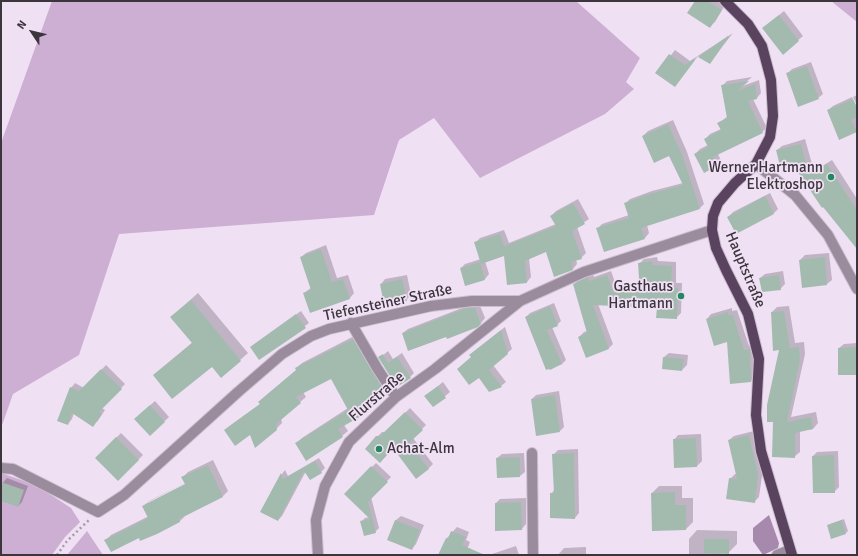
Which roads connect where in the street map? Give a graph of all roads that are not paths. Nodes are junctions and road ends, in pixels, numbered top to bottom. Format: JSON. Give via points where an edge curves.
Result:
{"nodes":[{"id":1,"x":725,"y":1,"type":"edge"},
{"id":2,"x":756,"y":164,"type":"junction"},
{"id":3,"x":712,"y":230,"type":"junction"},
{"id":4,"x":857,"y":289,"type":"edge"},
{"id":5,"x":520,"y":301,"type":"junction"},
{"id":6,"x":351,"y":324,"type":"junction"},
{"id":7,"x":396,"y":397,"type":"junction"},
{"id":8,"x":532,"y":453,"type":"dead end"},
{"id":9,"x":1,"y":468,"type":"edge"},
{"id":10,"x":791,"y":552,"type":"edge"},
{"id":11,"x":320,"y":555,"type":"edge"},
{"id":12,"x":533,"y":555,"type":"edge"},
{"id":13,"x":777,"y":555,"type":"edge"}],
"edges":[{"from":1,"to":2,"type":"main road","name":"Hauptstraße","via":[[748,24],[762,46],[771,80],[773,116],[770,136]]},
{"from":2,"to":3,"type":"main road","name":"Hauptstraße","via":[[718,203],[713,216]]},
{"from":2,"to":4,"type":"street","via":[[794,195],[828,235]]},
{"from":3,"to":5,"type":"street","name":"Tiefensteiner Straße","via":[[584,272]]},
{"from":3,"to":10,"type":"main road","name":"Hauptstraße","via":[[716,248],[748,314],[759,359],[756,414],[761,451]]},
{"from":5,"to":6,"type":"street","name":"Tiefensteiner Straße","via":[[472,301],[431,306]]},
{"from":5,"to":7,"type":"street","name":"Flurstraße"},
{"from":6,"to":7,"type":"street"},
{"from":6,"to":9,"type":"street","name":"Tiefensteiner Straße","via":[[311,336],[282,354],[124,495],[98,512],[14,469]]},
{"from":7,"to":11,"type":"street","name":"Flurstraße","via":[[349,442],[325,486],[316,520]]},
{"from":8,"to":12,"type":"street"},
{"from":10,"to":13,"type":"street"}]}
